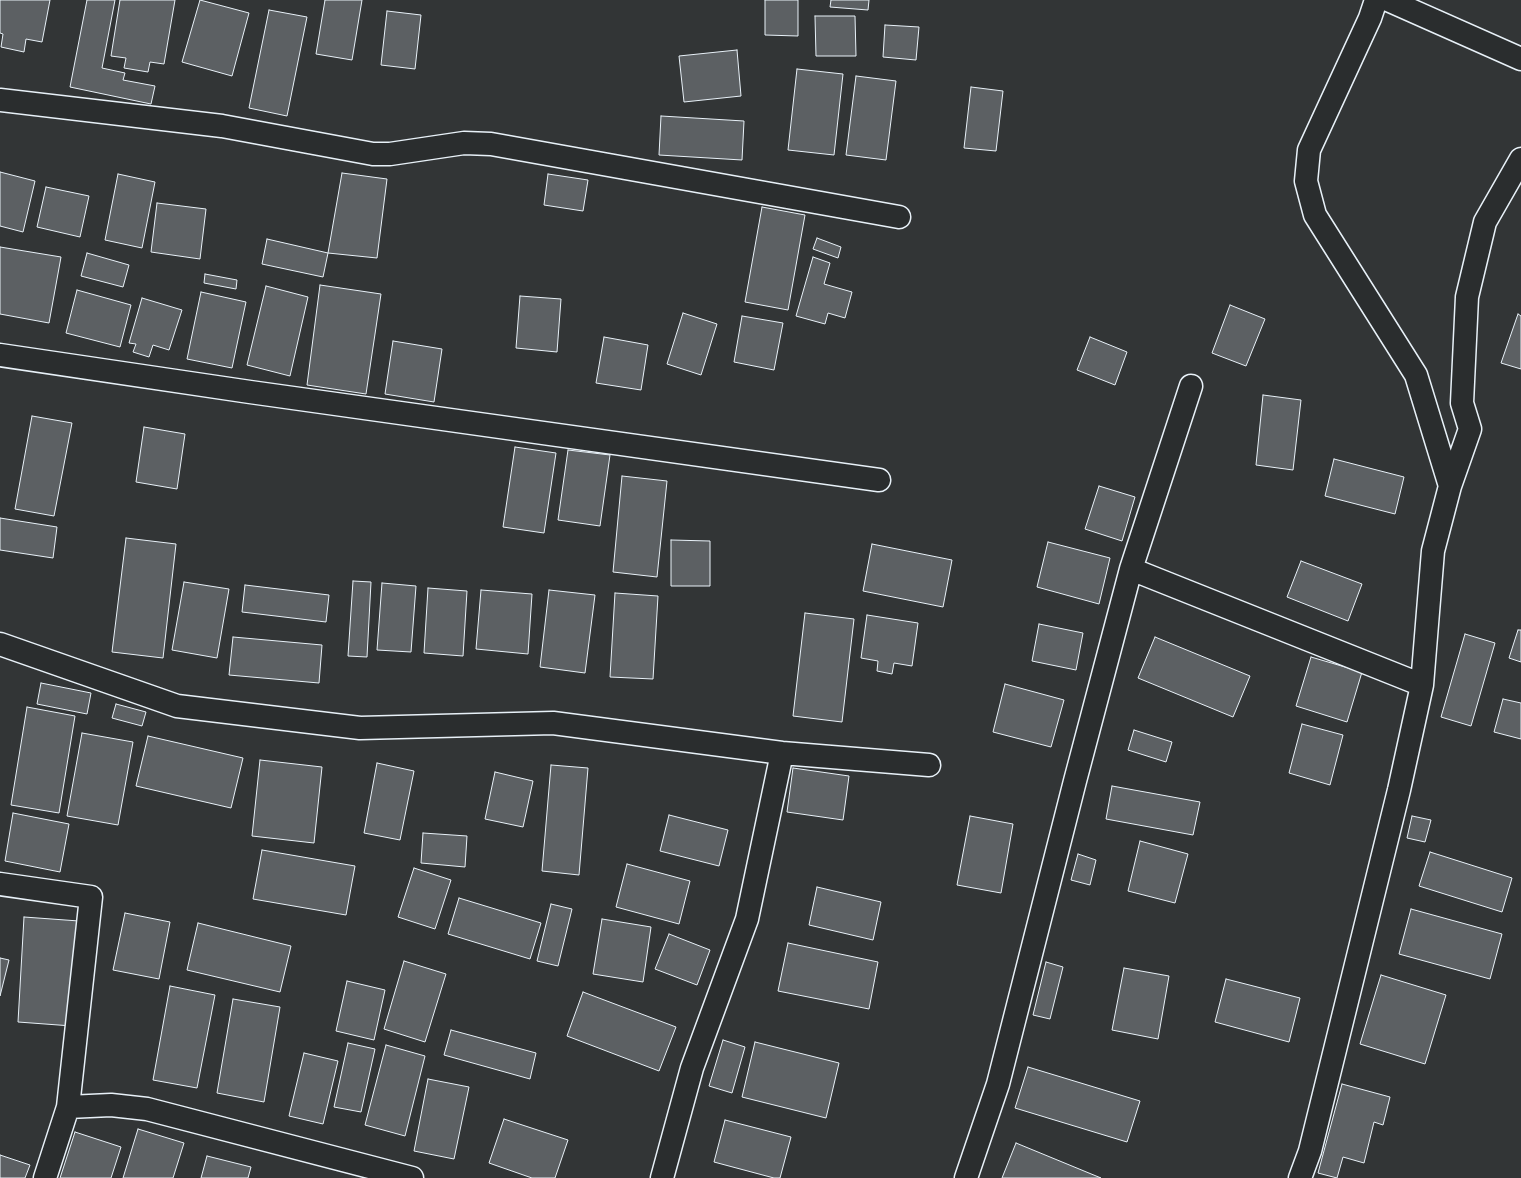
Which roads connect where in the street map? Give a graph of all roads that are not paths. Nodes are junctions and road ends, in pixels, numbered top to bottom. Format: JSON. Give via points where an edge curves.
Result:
{"nodes":[{"id":1,"x":1376,"y":0,"type":"edge"},
{"id":2,"x":1388,"y":0,"type":"edge"},
{"id":3,"x":1521,"y":59,"type":"edge"},
{"id":4,"x":0,"y":100,"type":"edge"},
{"id":5,"x":1521,"y":159,"type":"edge"},
{"id":6,"x":899,"y":218,"type":"dead end"},
{"id":7,"x":0,"y":355,"type":"edge"},
{"id":8,"x":1191,"y":386,"type":"dead end"},
{"id":9,"x":879,"y":480,"type":"dead end"},
{"id":10,"x":1450,"y":486,"type":"junction"},
{"id":11,"x":1130,"y":569,"type":"junction"},
{"id":12,"x":0,"y":644,"type":"edge"},
{"id":13,"x":1422,"y":685,"type":"junction"},
{"id":14,"x":782,"y":753,"type":"junction"},
{"id":15,"x":929,"y":765,"type":"dead end"},
{"id":16,"x":0,"y":884,"type":"edge"},
{"id":17,"x":68,"y":1107,"type":"junction"},
{"id":18,"x":45,"y":1178,"type":"edge"},
{"id":19,"x":412,"y":1178,"type":"edge"},
{"id":20,"x":662,"y":1178,"type":"edge"},
{"id":21,"x":966,"y":1178,"type":"edge"},
{"id":22,"x":1300,"y":1178,"type":"edge"}],
"edges":[{"from":1,"to":10,"type":"street","via":[[1309,150],[1306,181],[1315,215],[1416,375]]},
{"from":2,"to":3,"type":"street"},
{"from":4,"to":6,"type":"street","via":[[222,126],[373,154],[390,154],[464,143],[492,144]]},
{"from":5,"to":10,"type":"street","via":[[1485,222],[1467,297],[1462,403],[1470,429]]},
{"from":7,"to":9,"type":"street"},
{"from":8,"to":11,"type":"street"},
{"from":10,"to":13,"type":"street","via":[[1433,551]]},
{"from":11,"to":13,"type":"street"},
{"from":11,"to":21,"type":"street","via":[[998,1084]]},
{"from":12,"to":14,"type":"street","via":[[177,706],[360,728],[553,723]]},
{"from":13,"to":22,"type":"street","via":[[1399,790],[1310,1151]]},
{"from":14,"to":15,"type":"street"},
{"from":14,"to":20,"type":"street","via":[[747,919],[692,1068]]},
{"from":16,"to":17,"type":"street","via":[[92,897]]},
{"from":17,"to":18,"type":"street"},
{"from":17,"to":19,"type":"street","via":[[111,1105],[147,1109]]}]}
